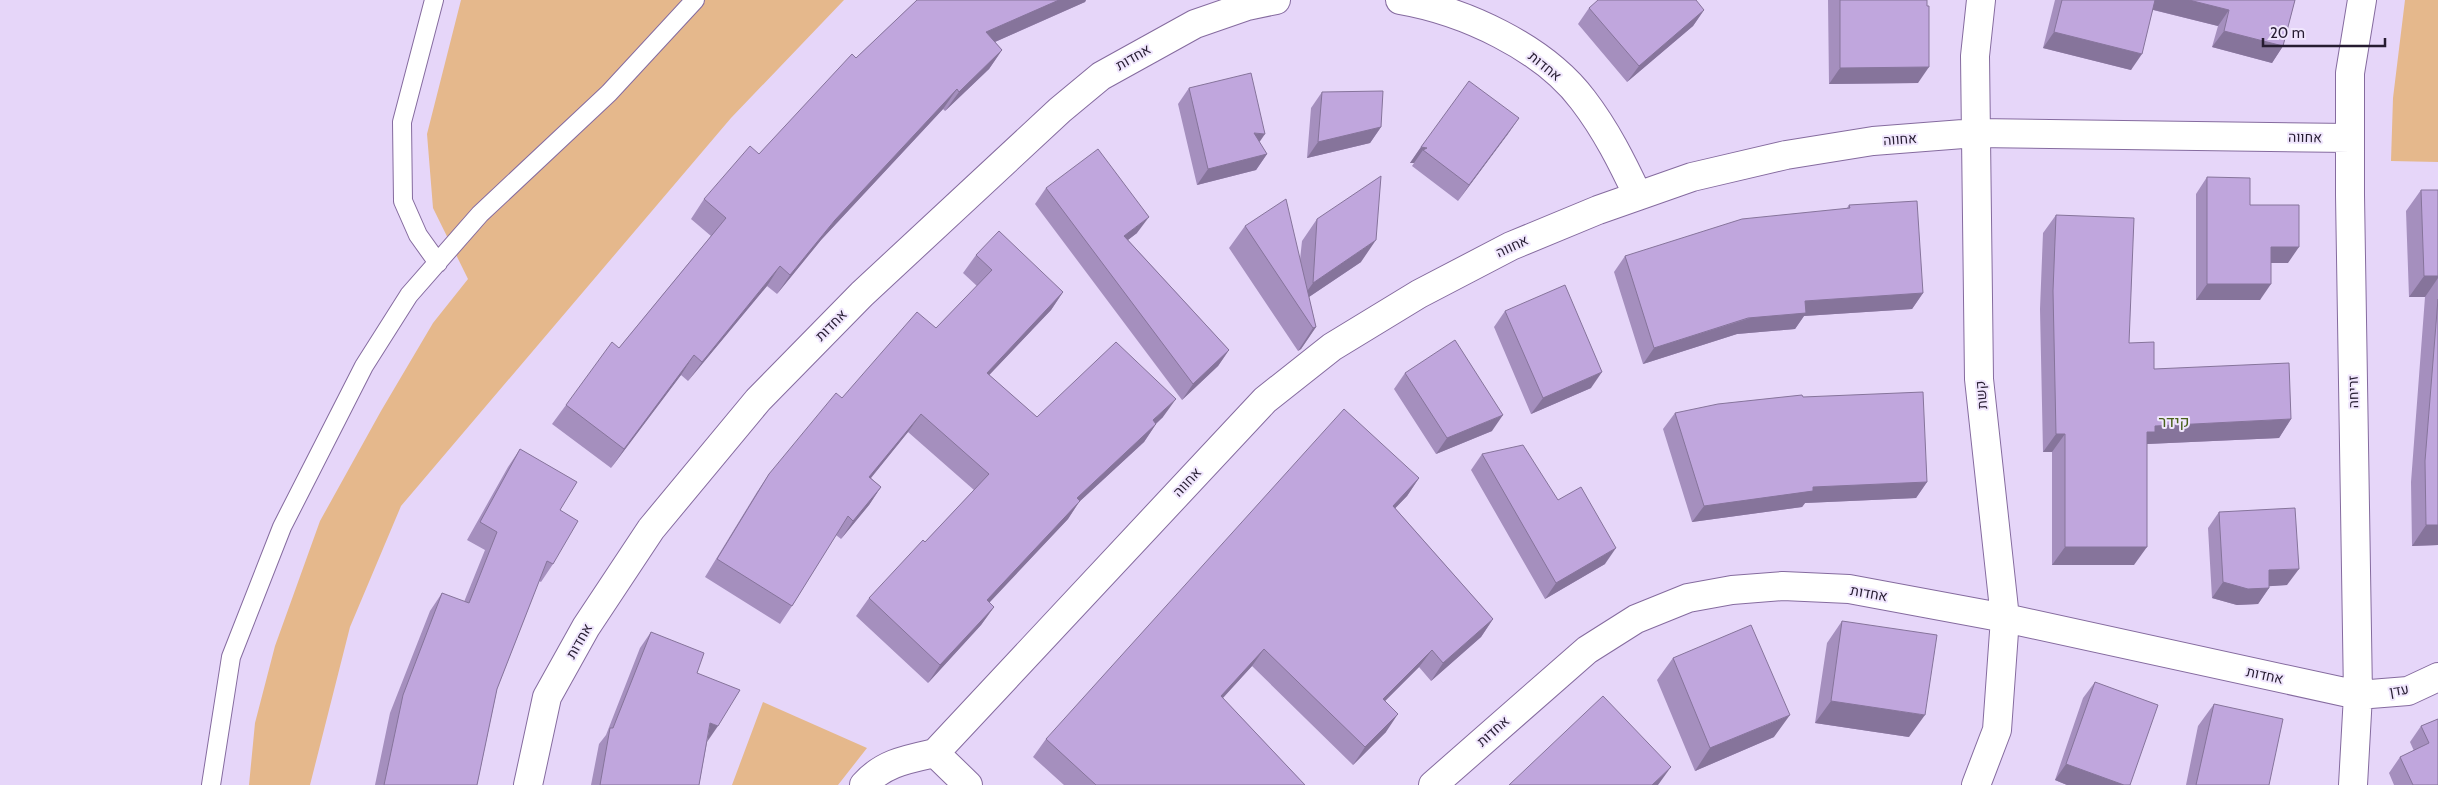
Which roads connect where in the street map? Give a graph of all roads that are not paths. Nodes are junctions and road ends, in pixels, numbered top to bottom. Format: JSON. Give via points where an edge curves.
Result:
{"nodes":[{"id":1,"x":434,"y":0,"type":"edge"},
{"id":2,"x":695,"y":0,"type":"edge"},
{"id":3,"x":1276,"y":0,"type":"edge"},
{"id":4,"x":1400,"y":0,"type":"edge"},
{"id":5,"x":1980,"y":0,"type":"edge"},
{"id":6,"x":2362,"y":0,"type":"edge"},
{"id":7,"x":1976,"y":133,"type":"junction"},
{"id":8,"x":2350,"y":138,"type":"junction"},
{"id":9,"x":1638,"y":196,"type":"junction"},
{"id":10,"x":438,"y":263,"type":"junction"},
{"id":11,"x":2004,"y":618,"type":"junction"},
{"id":12,"x":2438,"y":677,"type":"edge"},
{"id":13,"x":2358,"y":695,"type":"junction"},
{"id":14,"x":935,"y":753,"type":"junction"},
{"id":15,"x":211,"y":785,"type":"edge"},
{"id":16,"x":528,"y":785,"type":"edge"},
{"id":17,"x":864,"y":785,"type":"edge"},
{"id":18,"x":968,"y":785,"type":"edge"},
{"id":19,"x":1433,"y":785,"type":"edge"},
{"id":20,"x":1976,"y":785,"type":"edge"},
{"id":21,"x":2352,"y":785,"type":"edge"}],
"edges":[{"from":1,"to":10,"type":"lane","via":[[402,122],[402,201],[418,235]]},
{"from":2,"to":10,"type":"lane","via":[[609,93],[480,214]]},
{"from":3,"to":16,"type":"street","name":"אחדות","via":[[1195,24],[1101,76],[1060,110],[870,287],[758,400],[650,529],[586,627],[548,697]]},
{"from":4,"to":9,"type":"street","name":"אחדות","via":[[1431,6],[1493,31],[1542,60],[1582,99],[1615,147]]},
{"from":5,"to":7,"type":"street","name":"קשת"},
{"from":6,"to":8,"type":"street","name":"זריחה","via":[[2350,73]]},
{"from":7,"to":8,"type":"street","name":"אחווה"},
{"from":7,"to":9,"type":"street","name":"אחווה","via":[[1873,141],[1786,155],[1692,177]]},
{"from":7,"to":11,"type":"street","name":"קשת","via":[[1978,379]]},
{"from":8,"to":13,"type":"street","name":"זריחה"},
{"from":9,"to":14,"type":"street","name":"אחווה","via":[[1511,246],[1419,294],[1332,347],[1293,377],[1265,400]]},
{"from":10,"to":15,"type":"lane","via":[[409,295],[364,366],[282,527],[231,657]]},
{"from":11,"to":13,"type":"street","name":"אחדות"},
{"from":11,"to":19,"type":"street","name":"אחדות","via":[[1850,589],[1783,586],[1688,598],[1636,619],[1588,650]]},
{"from":11,"to":20,"type":"street","name":"קשת","via":[[1997,730]]},
{"from":12,"to":13,"type":"street","name":"עדן","via":[[2408,691]]},
{"from":13,"to":21,"type":"street","name":"זריחה"},
{"from":14,"to":17,"type":"street","via":[[882,768]]},
{"from":14,"to":18,"type":"street"}]}
